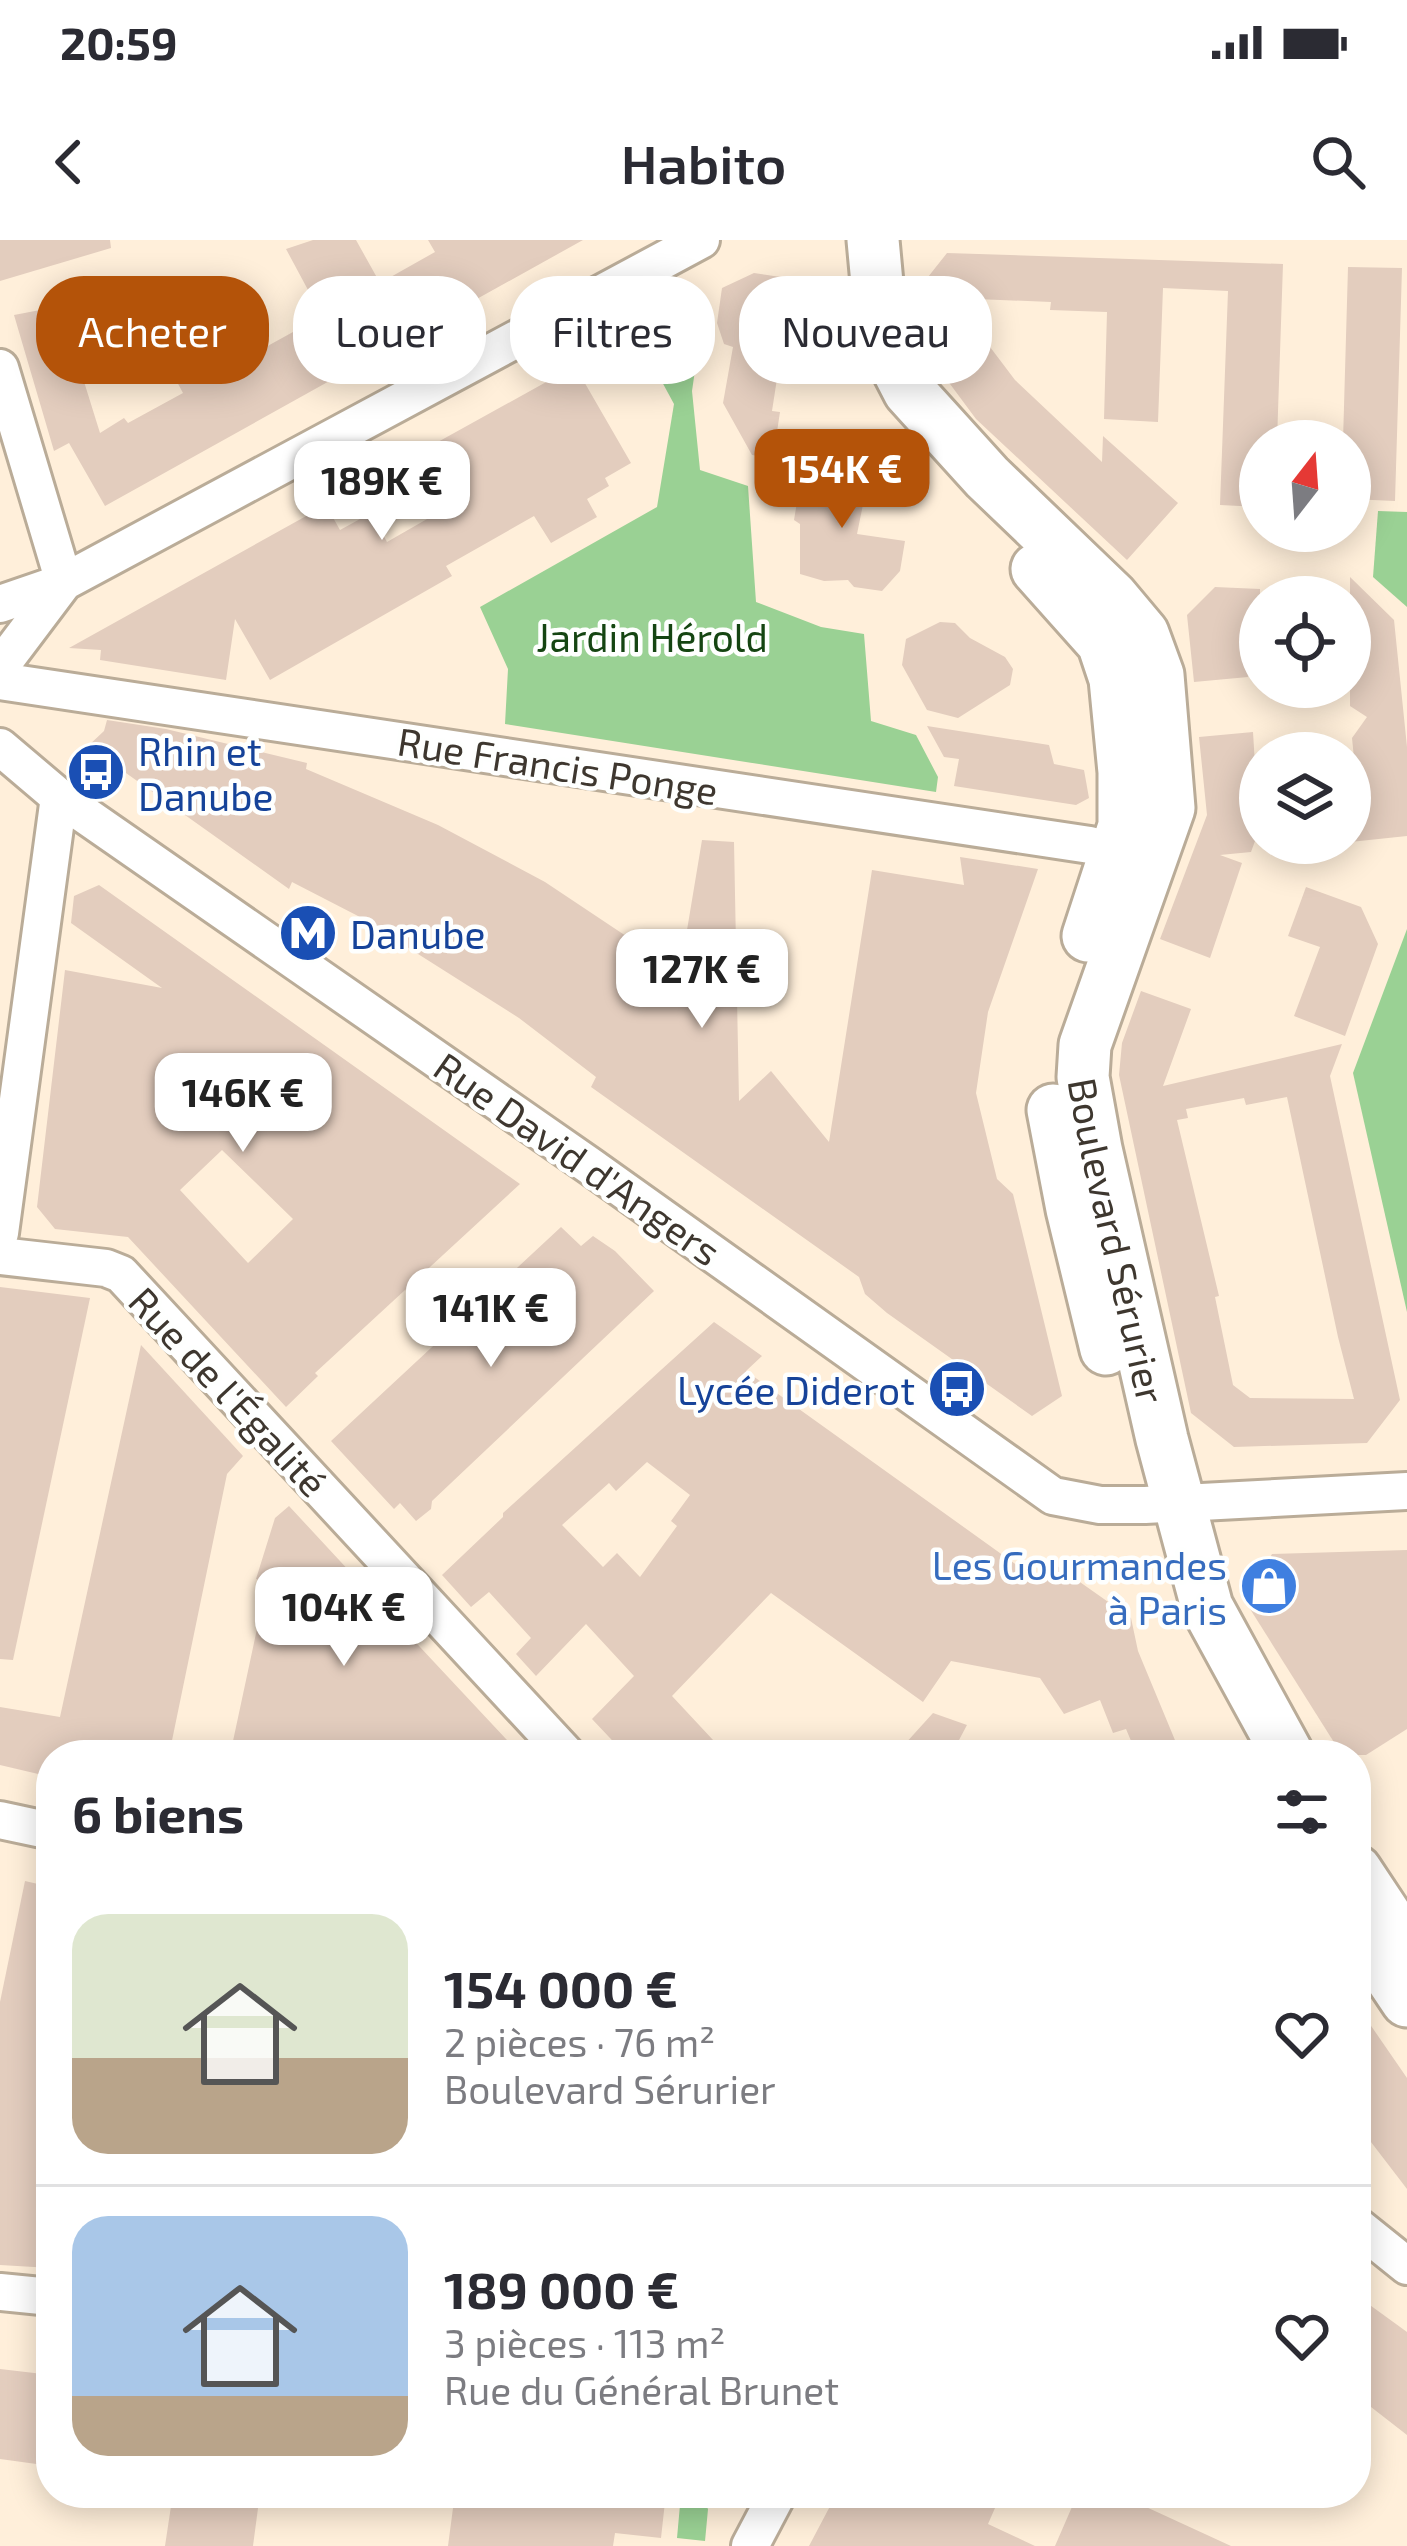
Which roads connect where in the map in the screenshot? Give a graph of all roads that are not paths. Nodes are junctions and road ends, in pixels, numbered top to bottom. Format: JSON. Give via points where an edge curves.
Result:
{"nodes":[{"id":1,"x":701,"y":240,"type":"edge"},
{"id":2,"x":840,"y":240,"type":"edge"},
{"id":3,"x":873,"y":240,"type":"edge"},
{"id":4,"x":0,"y":368,"type":"edge"},
{"id":5,"x":64,"y":582,"type":"junction"},
{"id":6,"x":0,"y":604,"type":"edge"},
{"id":7,"x":0,"y":667,"type":"edge"},
{"id":8,"x":0,"y":681,"type":"edge"},
{"id":9,"x":0,"y":747,"type":"edge"},
{"id":10,"x":59,"y":796,"type":"junction"},
{"id":11,"x":1115,"y":852,"type":"junction"},
{"id":12,"x":0,"y":1233,"type":"edge"},
{"id":13,"x":0,"y":1256,"type":"edge"},
{"id":14,"x":1407,"y":1491,"type":"edge"},
{"id":15,"x":1161,"y":1504,"type":"junction"},
{"id":16,"x":553,"y":1740,"type":"edge"},
{"id":17,"x":1250,"y":1740,"type":"edge"},
{"id":18,"x":1279,"y":1740,"type":"edge"},
{"id":19,"x":0,"y":1820,"type":"edge"},
{"id":20,"x":36,"y":1828,"type":"edge"},
{"id":21,"x":1371,"y":1894,"type":"edge"},
{"id":22,"x":1371,"y":1947,"type":"edge"},
{"id":23,"x":1407,"y":1948,"type":"edge"},
{"id":24,"x":1407,"y":2001,"type":"edge"},
{"id":25,"x":1371,"y":2237,"type":"edge"},
{"id":26,"x":1407,"y":2266,"type":"edge"},
{"id":27,"x":0,"y":2292,"type":"edge"},
{"id":28,"x":36,"y":2296,"type":"edge"},
{"id":29,"x":769,"y":2508,"type":"edge"},
{"id":30,"x":750,"y":2546,"type":"edge"}],
"edges":[{"from":1,"to":5,"type":"street"},
{"from":2,"to":11,"type":"street","name":"Boulevard Sérurier","via":[[855,328],[871,384],[890,415],[1103,643],[1126,796]]},
{"from":3,"to":15,"type":"street","name":"Boulevard Sérurier","via":[[894,362],[909,391],[1112,597],[1143,634],[1157,675],[1169,808],[1085,1045],[1083,1077]]},
{"from":4,"to":5,"type":"street"},
{"from":5,"to":6,"type":"street"},
{"from":5,"to":7,"type":"street"},
{"from":8,"to":11,"type":"street","name":"Rue Francis Ponge"},
{"from":9,"to":10,"type":"street","name":"Rue David d'Angers"},
{"from":10,"to":12,"type":"street"},
{"from":10,"to":15,"type":"street","name":"Rue David d'Angers","via":[[1053,1496]]},
{"from":11,"to":15,"type":"street","name":"Boulevard Sérurier","via":[[1055,1024],[1048,1076],[1072,1209]]},
{"from":13,"to":16,"type":"street","name":"Rue de l'Égalité","via":[[121,1274]]},
{"from":14,"to":15,"type":"street","name":"Rue David d'Angers"},
{"from":15,"to":17,"type":"street","name":"Boulevard Sérurier","via":[[1179,1613]]},
{"from":15,"to":18,"type":"street","name":"Boulevard Sérurier","via":[[1212,1621]]},
{"from":19,"to":20,"type":"street"},
{"from":21,"to":23,"type":"street"},
{"from":22,"to":24,"type":"street"},
{"from":25,"to":26,"type":"street"},
{"from":27,"to":28,"type":"street"},
{"from":29,"to":30,"type":"street"}]}
